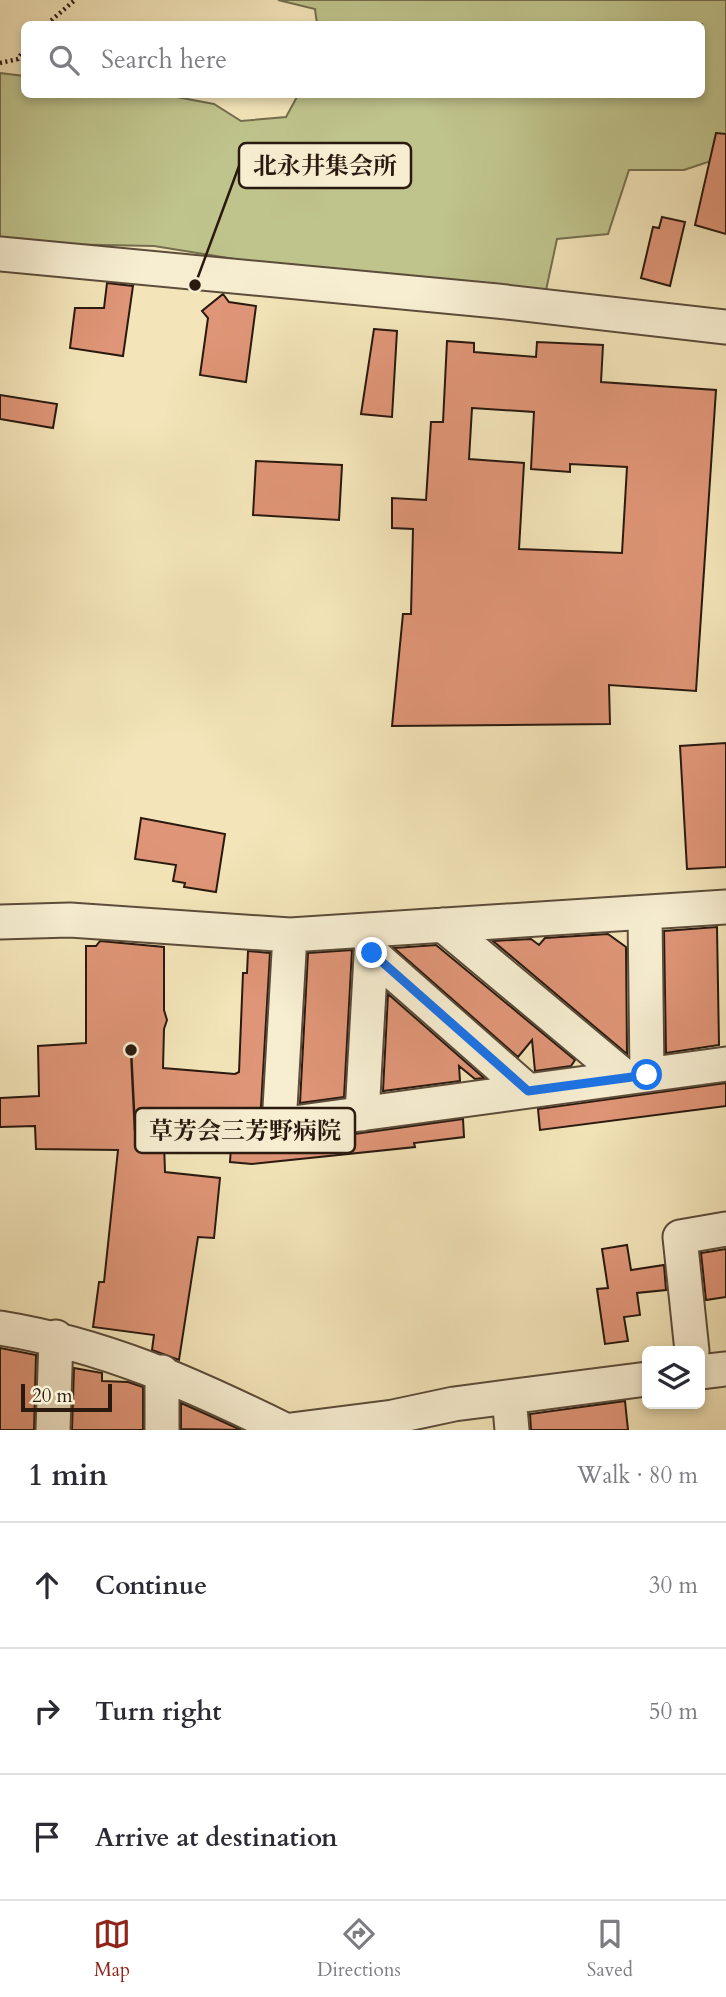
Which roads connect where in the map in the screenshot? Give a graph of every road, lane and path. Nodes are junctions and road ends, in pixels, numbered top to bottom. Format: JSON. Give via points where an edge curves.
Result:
{"nodes":[{"id":1,"x":75,"y":0,"type":"edge"},
{"id":2,"x":50,"y":21,"type":"edge"},
{"id":3,"x":21,"y":55,"type":"edge"},
{"id":4,"x":0,"y":63,"type":"edge"},
{"id":5,"x":0,"y":254,"type":"edge"},
{"id":6,"x":726,"y":327,"type":"edge"},
{"id":7,"x":726,"y":907,"type":"edge"},
{"id":8,"x":645,"y":915,"type":"junction"},
{"id":9,"x":726,"y":919,"type":"edge"},
{"id":10,"x":0,"y":922,"type":"edge"},
{"id":11,"x":443,"y":925,"type":"junction"},
{"id":12,"x":290,"y":935,"type":"junction"},
{"id":13,"x":372,"y":941,"type":"junction"},
{"id":14,"x":726,"y":1064,"type":"edge"},
{"id":15,"x":636,"y":1076,"type":"junction"},
{"id":16,"x":528,"y":1091,"type":"junction"},
{"id":17,"x":362,"y":1114,"type":"junction"},
{"id":18,"x":726,"y":1229,"type":"edge"},
{"id":19,"x":0,"y":1328,"type":"edge"},
{"id":20,"x":56,"y":1337,"type":"junction"},
{"id":21,"x":691,"y":1346,"type":"edge"},
{"id":22,"x":726,"y":1368,"type":"edge"},
{"id":23,"x":705,"y":1371,"type":"edge"},
{"id":24,"x":162,"y":1372,"type":"junction"},
{"id":25,"x":642,"y":1380,"type":"edge"},
{"id":26,"x":509,"y":1397,"type":"junction"},
{"id":27,"x":394,"y":1423,"type":"edge"},
{"id":28,"x":53,"y":1430,"type":"edge"},
{"id":29,"x":162,"y":1430,"type":"edge"},
{"id":30,"x":285,"y":1430,"type":"edge"},
{"id":31,"x":291,"y":1430,"type":"edge"},
{"id":32,"x":512,"y":1430,"type":"edge"}],
"edges":[{"from":1,"to":2,"type":"path"},
{"from":3,"to":4,"type":"path","via":[[18,60]]},
{"from":5,"to":6,"type":"street"},
{"from":7,"to":8,"type":"street"},
{"from":7,"to":9,"type":"street"},
{"from":8,"to":11,"type":"street"},
{"from":8,"to":15,"type":"street"},
{"from":10,"to":12,"type":"street","via":[[70,920]]},
{"from":11,"to":13,"type":"street"},
{"from":11,"to":15,"type":"street"},
{"from":12,"to":13,"type":"street"},
{"from":12,"to":17,"type":"street","via":[[279,1125]]},
{"from":13,"to":16,"type":"street"},
{"from":13,"to":17,"type":"street"},
{"from":14,"to":15,"type":"street"},
{"from":15,"to":16,"type":"street"},
{"from":16,"to":17,"type":"street"},
{"from":18,"to":21,"type":"street","via":[[680,1237]]},
{"from":19,"to":20,"type":"street"},
{"from":20,"to":24,"type":"street"},
{"from":20,"to":28,"type":"street"},
{"from":22,"to":23,"type":"street"},
{"from":24,"to":29,"type":"street"},
{"from":24,"to":30,"type":"street"},
{"from":25,"to":26,"type":"street"},
{"from":26,"to":27,"type":"street","via":[[454,1404]]},
{"from":26,"to":32,"type":"street"},
{"from":27,"to":31,"type":"street"}]}
